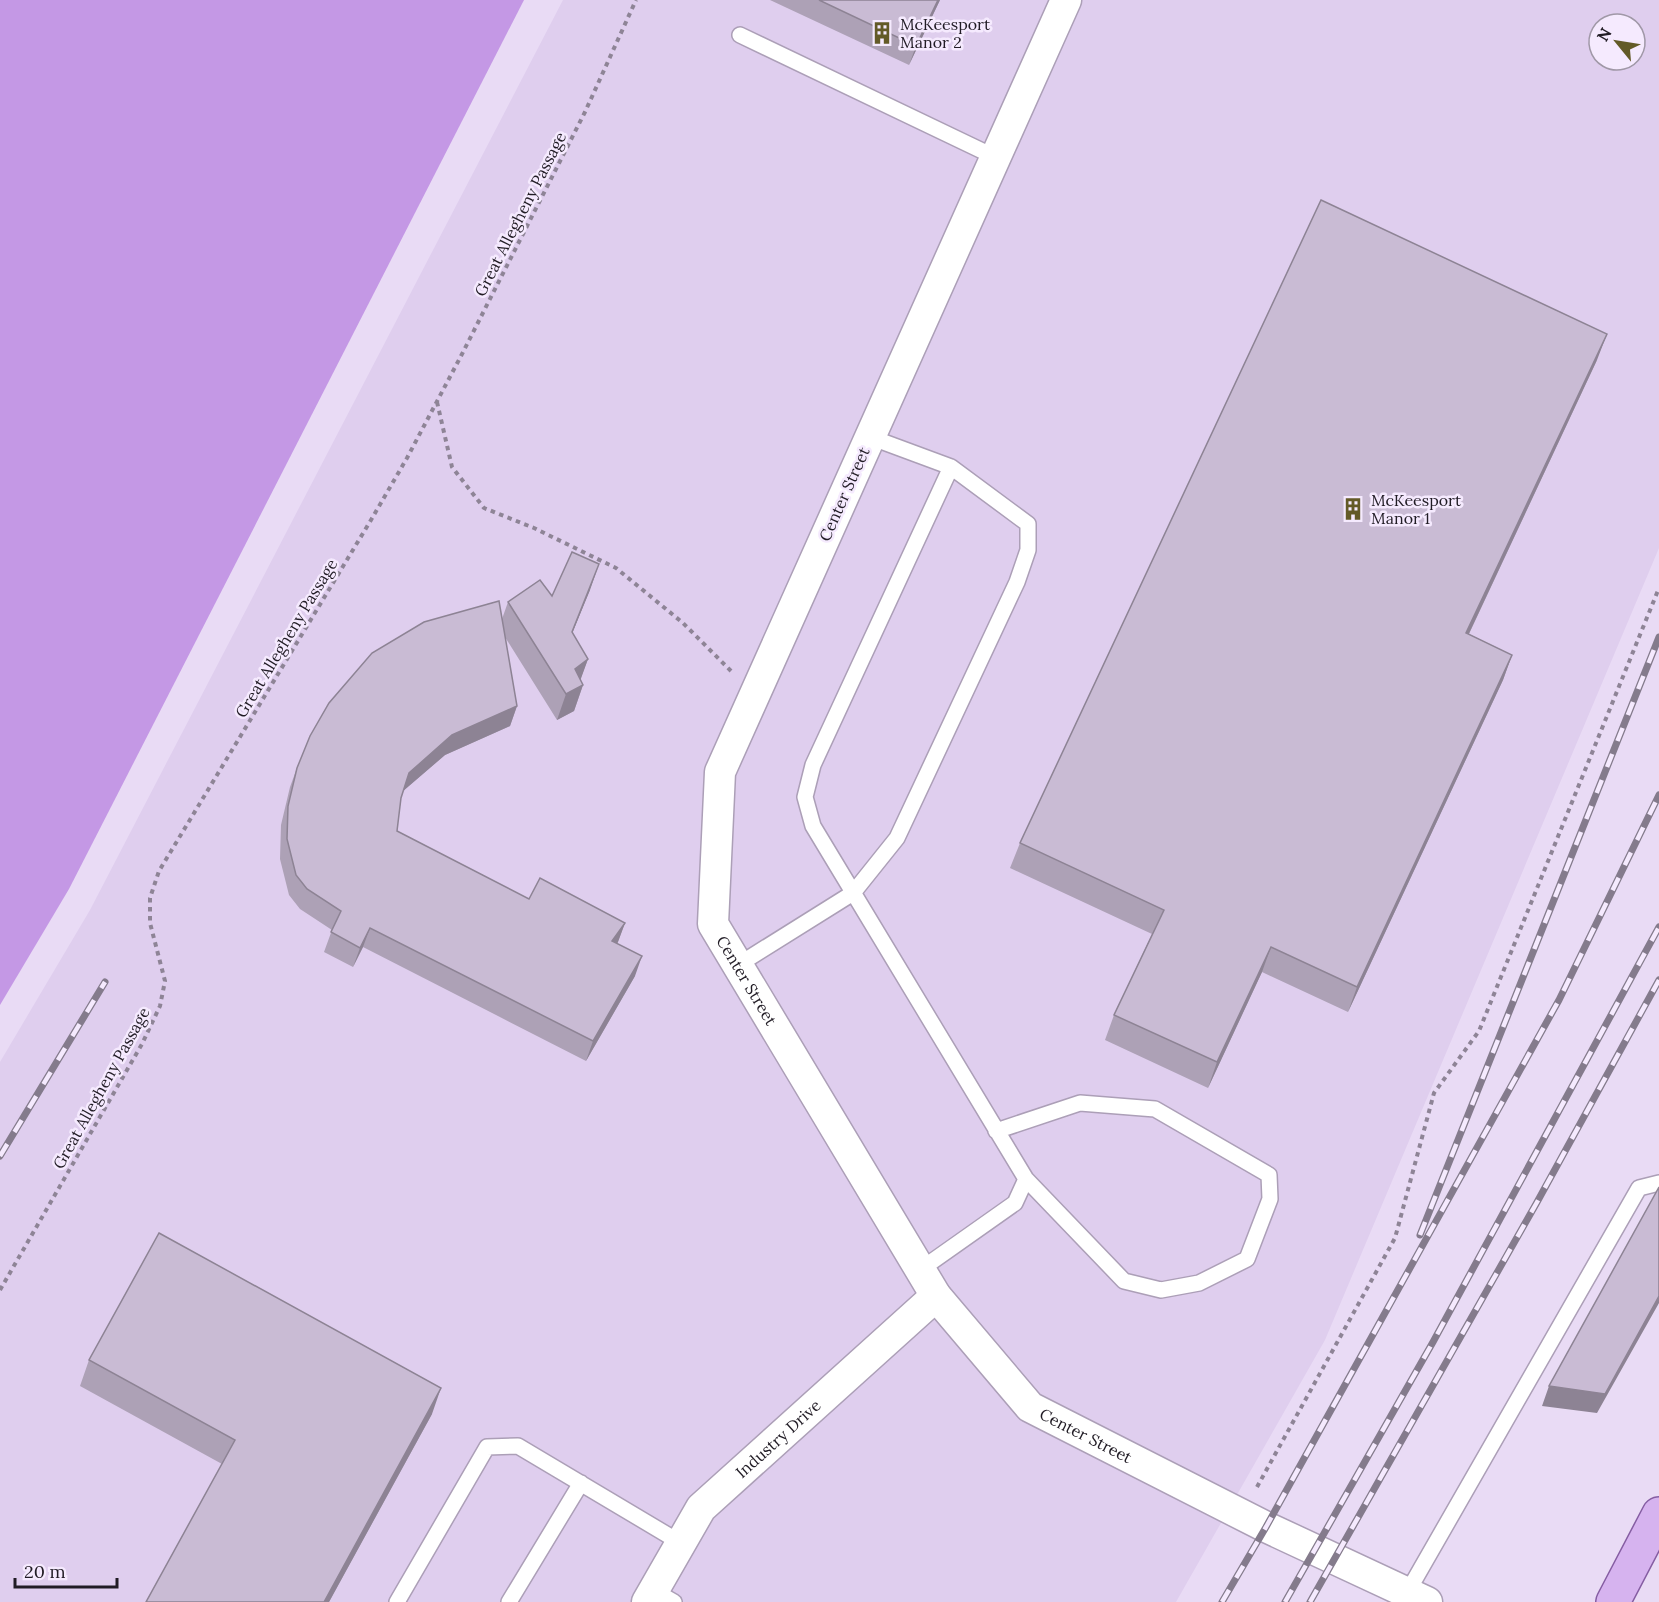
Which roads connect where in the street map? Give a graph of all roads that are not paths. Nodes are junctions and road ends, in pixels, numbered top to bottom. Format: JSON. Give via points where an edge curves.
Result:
{"nodes":[{"id":1,"x":1066,"y":0,"type":"edge"},
{"id":2,"x":740,"y":35,"type":"dead end"},
{"id":3,"x":995,"y":157,"type":"junction"},
{"id":4,"x":870,"y":437,"type":"junction"},
{"id":5,"x":951,"y":467,"type":"junction"},
{"id":6,"x":853,"y":892,"type":"junction"},
{"id":7,"x":738,"y":965,"type":"junction"},
{"id":8,"x":996,"y":1131,"type":"junction"},
{"id":9,"x":1026,"y":1179,"type":"junction"},
{"id":10,"x":1659,"y":1183,"type":"edge"},
{"id":11,"x":920,"y":1270,"type":"junction"},
{"id":12,"x":936,"y":1296,"type":"junction"},
{"id":13,"x":581,"y":1483,"type":"junction"},
{"id":14,"x":1659,"y":1514,"type":"edge"},
{"id":15,"x":681,"y":1543,"type":"junction"},
{"id":16,"x":1417,"y":1597,"type":"edge"},
{"id":17,"x":658,"y":1598,"type":"edge"},
{"id":18,"x":397,"y":1602,"type":"edge"},
{"id":19,"x":509,"y":1602,"type":"edge"},
{"id":20,"x":1613,"y":1602,"type":"edge"}],
"edges":[{"from":1,"to":3,"type":"street","name":"Center Street"},
{"from":2,"to":3,"type":"lane"},
{"from":3,"to":4,"type":"street","name":"Center Street"},
{"from":4,"to":5,"type":"lane"},
{"from":4,"to":7,"type":"street","name":"Center Street","via":[[720,772],[713,924]]},
{"from":5,"to":6,"type":"lane","via":[[813,765],[806,797],[813,826]]},
{"from":5,"to":6,"type":"lane","via":[[1028,524],[1028,550],[1017,582],[897,838]]},
{"from":6,"to":7,"type":"lane"},
{"from":6,"to":8,"type":"lane"},
{"from":7,"to":11,"type":"street","name":"Center Street"},
{"from":8,"to":9,"type":"lane"},
{"from":8,"to":9,"type":"lane","via":[[1080,1103],[1155,1110],[1269,1174],[1270,1200],[1247,1259],[1199,1283],[1161,1290],[1124,1281]]},
{"from":9,"to":11,"type":"lane","via":[[1015,1203]]},
{"from":10,"to":16,"type":"lane","via":[[1639,1188]]},
{"from":11,"to":12,"type":"street","name":"Center Street"},
{"from":12,"to":15,"type":"street","name":"Industry Drive","via":[[701,1508]]},
{"from":12,"to":16,"type":"street","name":"Center Street","via":[[1029,1407]]},
{"from":13,"to":15,"type":"lane"},
{"from":13,"to":18,"type":"lane","via":[[518,1446],[487,1447]]},
{"from":13,"to":19,"type":"lane"},
{"from":14,"to":20,"type":"main road"},
{"from":15,"to":17,"type":"street","name":"Industry Drive"}]}
